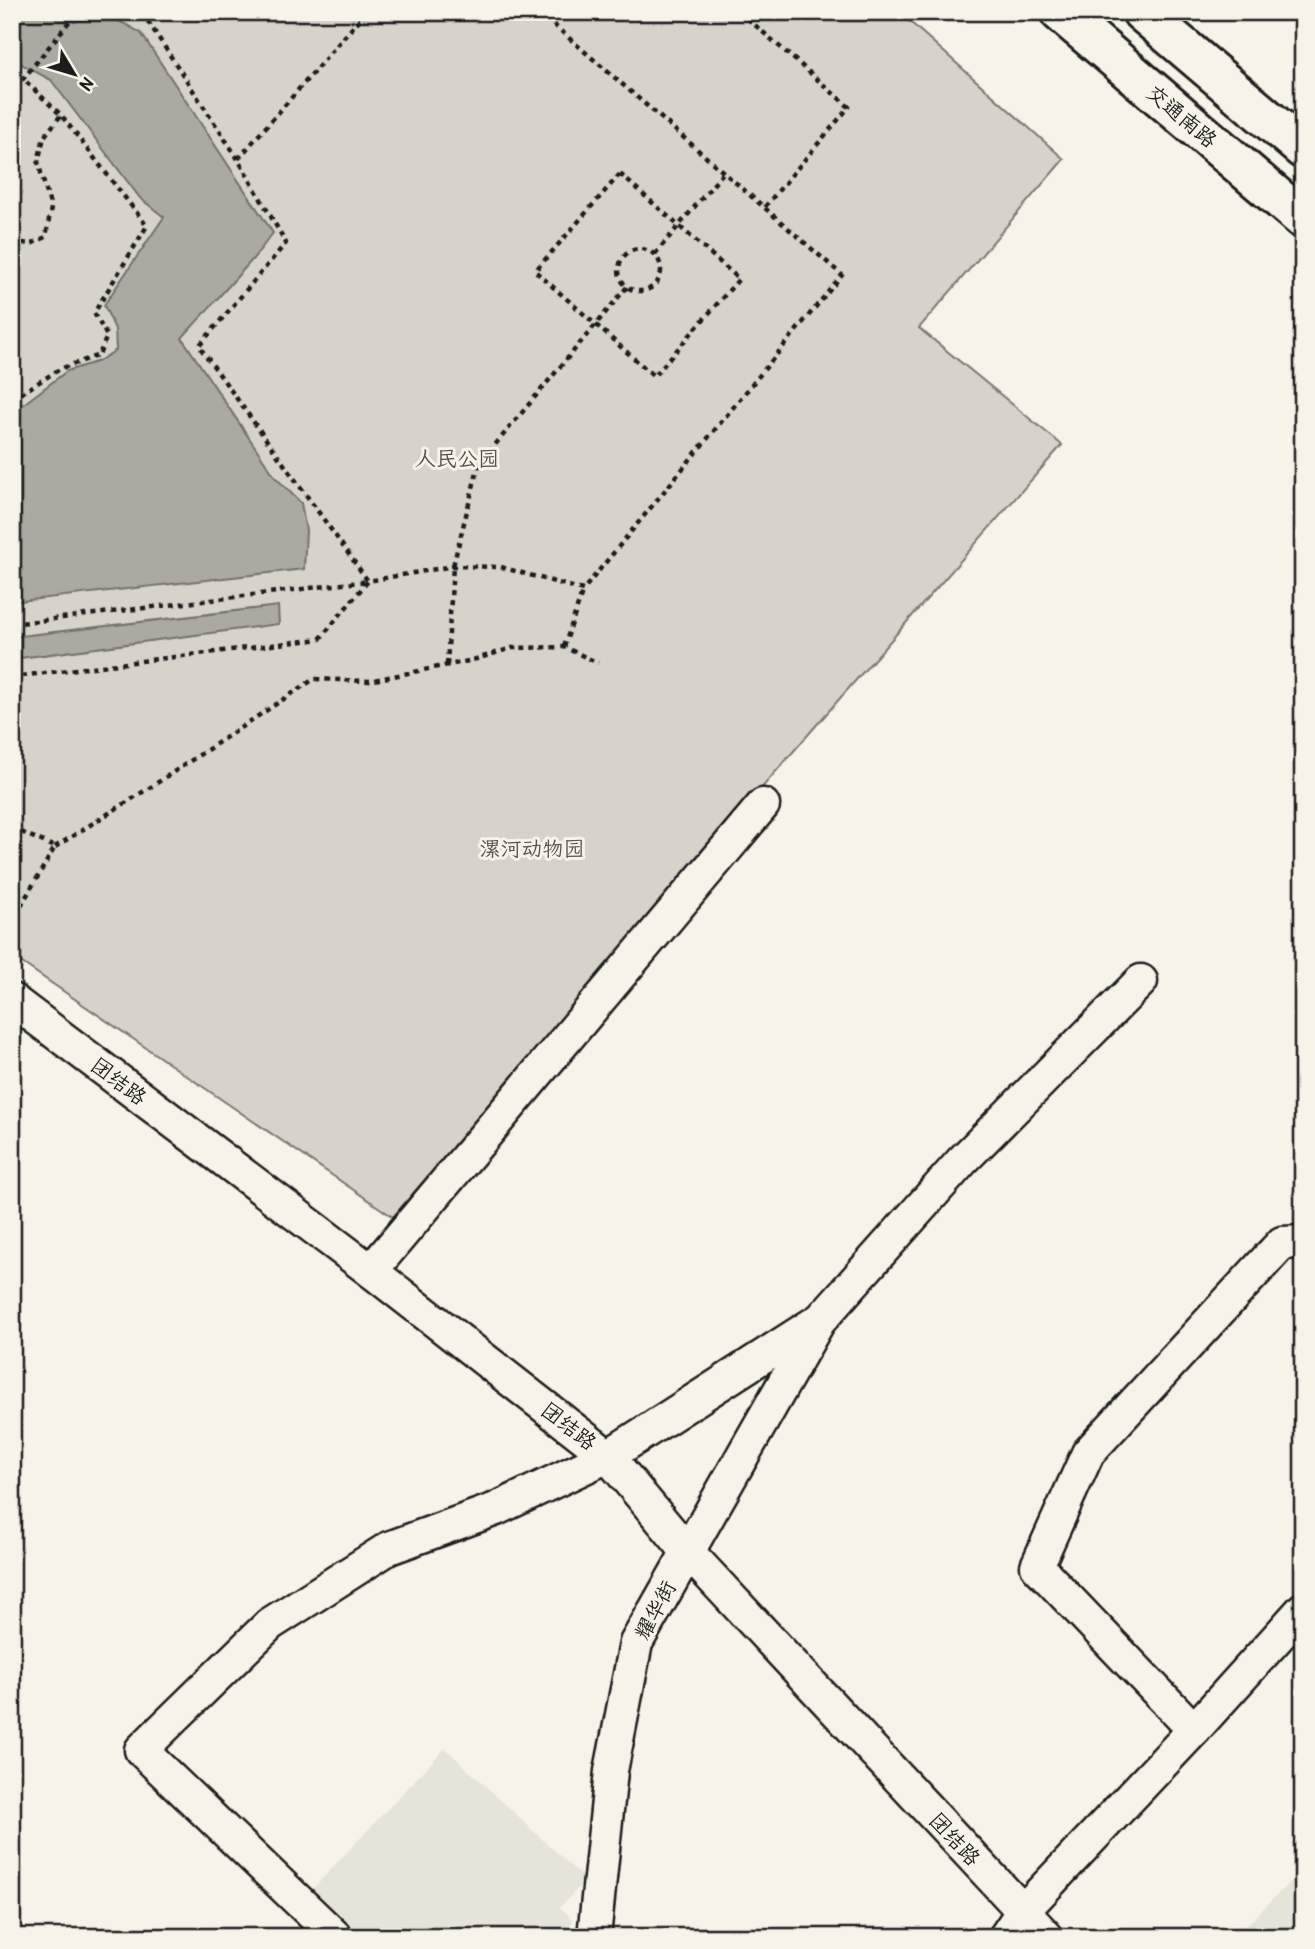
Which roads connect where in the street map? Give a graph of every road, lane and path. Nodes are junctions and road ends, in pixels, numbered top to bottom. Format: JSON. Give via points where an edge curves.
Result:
{"nodes":[{"id":1,"x":77,"y":12,"type":"edge"},
{"id":2,"x":131,"y":12,"type":"edge"},
{"id":3,"x":366,"y":12,"type":"edge"},
{"id":4,"x":539,"y":12,"type":"edge"},
{"id":5,"x":740,"y":12,"type":"edge"},
{"id":6,"x":1060,"y":12,"type":"edge"},
{"id":7,"x":1142,"y":12,"type":"edge"},
{"id":8,"x":23,"y":79,"type":"junction"},
{"id":9,"x":12,"y":82,"type":"edge"},
{"id":10,"x":61,"y":115,"type":"junction"},
{"id":11,"x":1303,"y":149,"type":"edge"},
{"id":12,"x":238,"y":159,"type":"junction"},
{"id":13,"x":723,"y":173,"type":"junction"},
{"id":14,"x":763,"y":209,"type":"junction"},
{"id":15,"x":1303,"y":219,"type":"edge"},
{"id":16,"x":679,"y":226,"type":"junction"},
{"id":17,"x":12,"y":242,"type":"edge"},
{"id":18,"x":655,"y":254,"type":"junction"},
{"id":19,"x":626,"y":287,"type":"junction"},
{"id":20,"x":596,"y":324,"type":"junction"},
{"id":21,"x":12,"y":399,"type":"edge"},
{"id":22,"x":453,"y":566,"type":"junction"},
{"id":23,"x":368,"y":581,"type":"junction"},
{"id":24,"x":583,"y":590,"type":"junction"},
{"id":25,"x":12,"y":624,"type":"edge"},
{"id":26,"x":564,"y":647,"type":"junction"},
{"id":27,"x":598,"y":663,"type":"dead end"},
{"id":28,"x":447,"y":665,"type":"junction"},
{"id":29,"x":12,"y":677,"type":"edge"},
{"id":30,"x":764,"y":805,"type":"dead end"},
{"id":31,"x":12,"y":828,"type":"edge"},
{"id":32,"x":55,"y":847,"type":"junction"},
{"id":33,"x":12,"y":921,"type":"edge"},
{"id":34,"x":1141,"y":981,"type":"dead end"},
{"id":35,"x":12,"y":1000,"type":"edge"},
{"id":36,"x":1303,"y":1242,"type":"edge"},
{"id":37,"x":371,"y":1272,"type":"junction"},
{"id":38,"x":821,"y":1319,"type":"junction"},
{"id":39,"x":608,"y":1456,"type":"junction"},
{"id":40,"x":687,"y":1551,"type":"junction"},
{"id":41,"x":1303,"y":1609,"type":"edge"},
{"id":42,"x":1195,"y":1730,"type":"junction"},
{"id":43,"x":1014,"y":1924,"type":"edge"},
{"id":44,"x":335,"y":1937,"type":"edge"},
{"id":45,"x":594,"y":1937,"type":"edge"},
{"id":46,"x":1047,"y":1937,"type":"edge"}],
"edges":[{"from":1,"to":8,"type":"path"},
{"from":2,"to":12,"type":"path","via":[[145,18]]},
{"from":3,"to":12,"type":"path"},
{"from":4,"to":13,"type":"path"},
{"from":5,"to":14,"type":"path","via":[[849,107]]},
{"from":6,"to":15,"type":"main road","name":"交通南路"},
{"from":7,"to":11,"type":"main road"},
{"from":8,"to":9,"type":"path"},
{"from":8,"to":10,"type":"path"},
{"from":10,"to":17,"type":"path","via":[[44,137],[38,162],[51,208],[46,237],[31,243]]},
{"from":10,"to":21,"type":"path","via":[[147,226],[94,313],[107,336],[99,355],[60,369]]},
{"from":12,"to":23,"type":"path","via":[[286,243],[198,346]]},
{"from":13,"to":14,"type":"path"},
{"from":13,"to":16,"type":"path"},
{"from":14,"to":24,"type":"path","via":[[842,275]]},
{"from":16,"to":18,"type":"path"},
{"from":16,"to":20,"type":"path","via":[[739,279],[654,376]]},
{"from":16,"to":20,"type":"path","via":[[620,174],[535,271]]},
{"from":18,"to":19,"type":"path","via":[[662,274],[657,285],[636,292]]},
{"from":18,"to":19,"type":"path","via":[[645,249],[624,256],[619,266]]},
{"from":19,"to":20,"type":"path"},
{"from":20,"to":22,"type":"path","via":[[479,464]]},
{"from":22,"to":23,"type":"path"},
{"from":22,"to":24,"type":"path","via":[[501,567]]},
{"from":22,"to":28,"type":"path"},
{"from":23,"to":25,"type":"path"},
{"from":23,"to":29,"type":"path","via":[[320,639]]},
{"from":24,"to":26,"type":"path"},
{"from":26,"to":27,"type":"path"},
{"from":26,"to":28,"type":"path","via":[[512,648]]},
{"from":28,"to":32,"type":"path","via":[[369,681],[314,679]]},
{"from":30,"to":37,"type":"street"},
{"from":31,"to":32,"type":"path"},
{"from":32,"to":33,"type":"path"},
{"from":34,"to":38,"type":"street","via":[[962,1161]]},
{"from":35,"to":37,"type":"street","name":"团结路"},
{"from":36,"to":42,"type":"street","via":[[1282,1243],[1088,1453],[1037,1566]]},
{"from":37,"to":39,"type":"street","name":"团结路"},
{"from":38,"to":39,"type":"street"},
{"from":38,"to":40,"type":"street","name":"耀华街"},
{"from":39,"to":40,"type":"street","name":"团结路"},
{"from":39,"to":44,"type":"street","via":[[496,1508],[389,1548],[270,1624],[141,1750]]},
{"from":40,"to":43,"type":"street","name":"团结路"},
{"from":40,"to":45,"type":"street","name":"耀华街","via":[[636,1643],[611,1771]]},
{"from":41,"to":42,"type":"street"},
{"from":42,"to":43,"type":"street"},
{"from":43,"to":46,"type":"street","name":"团结路"}]}
